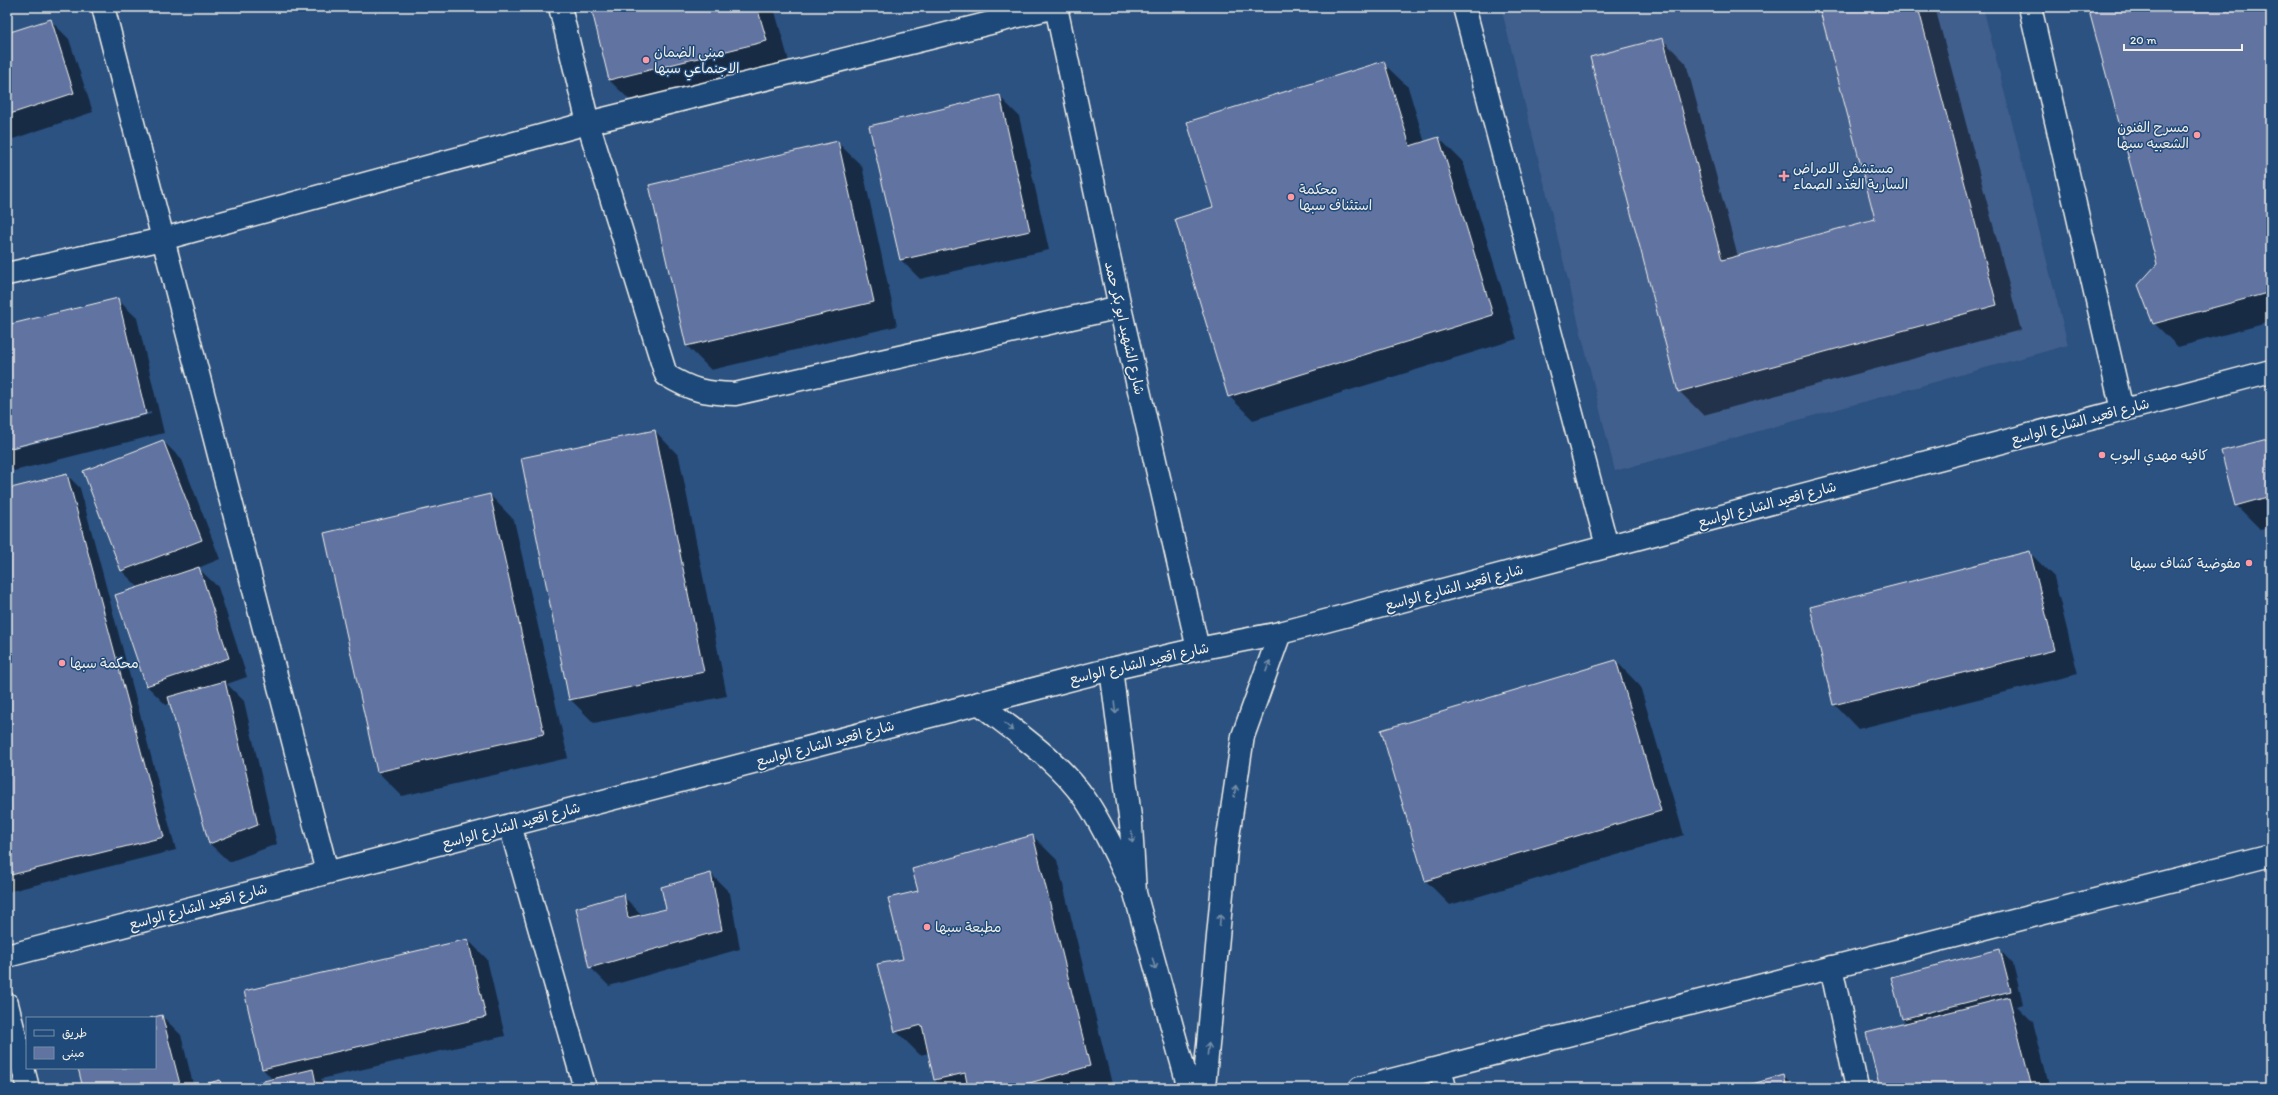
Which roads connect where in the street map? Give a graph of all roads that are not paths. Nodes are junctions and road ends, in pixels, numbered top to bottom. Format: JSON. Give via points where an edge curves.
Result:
{"nodes":[{"id":1,"x":104,"y":7,"type":"edge"},
{"id":2,"x":560,"y":7,"type":"edge"},
{"id":3,"x":1056,"y":7,"type":"edge"},
{"id":4,"x":1464,"y":7,"type":"edge"},
{"id":5,"x":2030,"y":7,"type":"edge"},
{"id":6,"x":588,"y":123,"type":"junction"},
{"id":7,"x":163,"y":239,"type":"junction"},
{"id":8,"x":7,"y":274,"type":"edge"},
{"id":9,"x":1120,"y":307,"type":"junction"},
{"id":10,"x":2271,"y":371,"type":"edge"},
{"id":11,"x":2122,"y":410,"type":"junction"},
{"id":12,"x":1607,"y":546,"type":"junction"},
{"id":13,"x":1280,"y":633,"type":"junction"},
{"id":14,"x":1198,"y":649,"type":"junction"},
{"id":15,"x":1111,"y":669,"type":"junction"},
{"id":16,"x":979,"y":703,"type":"junction"},
{"id":17,"x":510,"y":825,"type":"junction"},
{"id":18,"x":2271,"y":855,"type":"edge"},
{"id":19,"x":327,"y":872,"type":"junction"},
{"id":20,"x":1135,"y":893,"type":"junction"},
{"id":21,"x":7,"y":956,"type":"edge"},
{"id":22,"x":1831,"y":967,"type":"junction"},
{"id":23,"x":7,"y":1004,"type":"edge"},
{"id":24,"x":1443,"y":1078,"type":"edge"},
{"id":25,"x":28,"y":1088,"type":"edge"},
{"id":26,"x":585,"y":1088,"type":"edge"},
{"id":27,"x":1189,"y":1088,"type":"edge"},
{"id":28,"x":1204,"y":1088,"type":"edge"},
{"id":29,"x":1360,"y":1088,"type":"edge"},
{"id":30,"x":1857,"y":1088,"type":"edge"}],
"edges":[{"from":1,"to":7,"type":"street"},
{"from":2,"to":6,"type":"street"},
{"from":3,"to":6,"type":"street"},
{"from":3,"to":9,"type":"street","name":"شارع الشهيد ابو بكر حمد"},
{"from":4,"to":12,"type":"street"},
{"from":5,"to":11,"type":"street"},
{"from":6,"to":7,"type":"street"},
{"from":6,"to":9,"type":"street","via":[[666,375],[687,387],[706,393],[735,394]]},
{"from":7,"to":8,"type":"street"},
{"from":7,"to":19,"type":"street"},
{"from":9,"to":14,"type":"street","name":"شارع الشهيد ابو بكر حمد"},
{"from":10,"to":11,"type":"street","name":"شارع اقعيد الشارع الواسع"},
{"from":11,"to":12,"type":"street","name":"شارع اقعيد الشارع الواسع"},
{"from":12,"to":13,"type":"street","name":"شارع اقعيد الشارع الواسع"},
{"from":13,"to":14,"type":"street","name":"شارع اقعيد الشارع الواسع"},
{"from":28,"to":13,"type":"street","one_way":true,"via":[[1226,850],[1243,736]]},
{"from":14,"to":15,"type":"street","name":"شارع اقعيد الشارع الواسع"},
{"from":15,"to":16,"type":"street","name":"شارع اقعيد الشارع الواسع"},
{"from":15,"to":20,"type":"street","one_way":true,"via":[[1131,826]]},
{"from":16,"to":17,"type":"street","name":"شارع اقعيد الشارع الواسع"},
{"from":16,"to":20,"type":"street","one_way":true,"via":[[1046,758],[1085,798]]},
{"from":17,"to":19,"type":"street","name":"شارع اقعيد الشارع الواسع"},
{"from":17,"to":26,"type":"street"},
{"from":18,"to":22,"type":"street"},
{"from":19,"to":21,"type":"street","name":"شارع اقعيد الشارع الواسع"},
{"from":20,"to":27,"type":"street","one_way":true},
{"from":22,"to":24,"type":"street"},
{"from":22,"to":30,"type":"street"},
{"from":23,"to":25,"type":"street"},
{"from":24,"to":29,"type":"street"}]}
